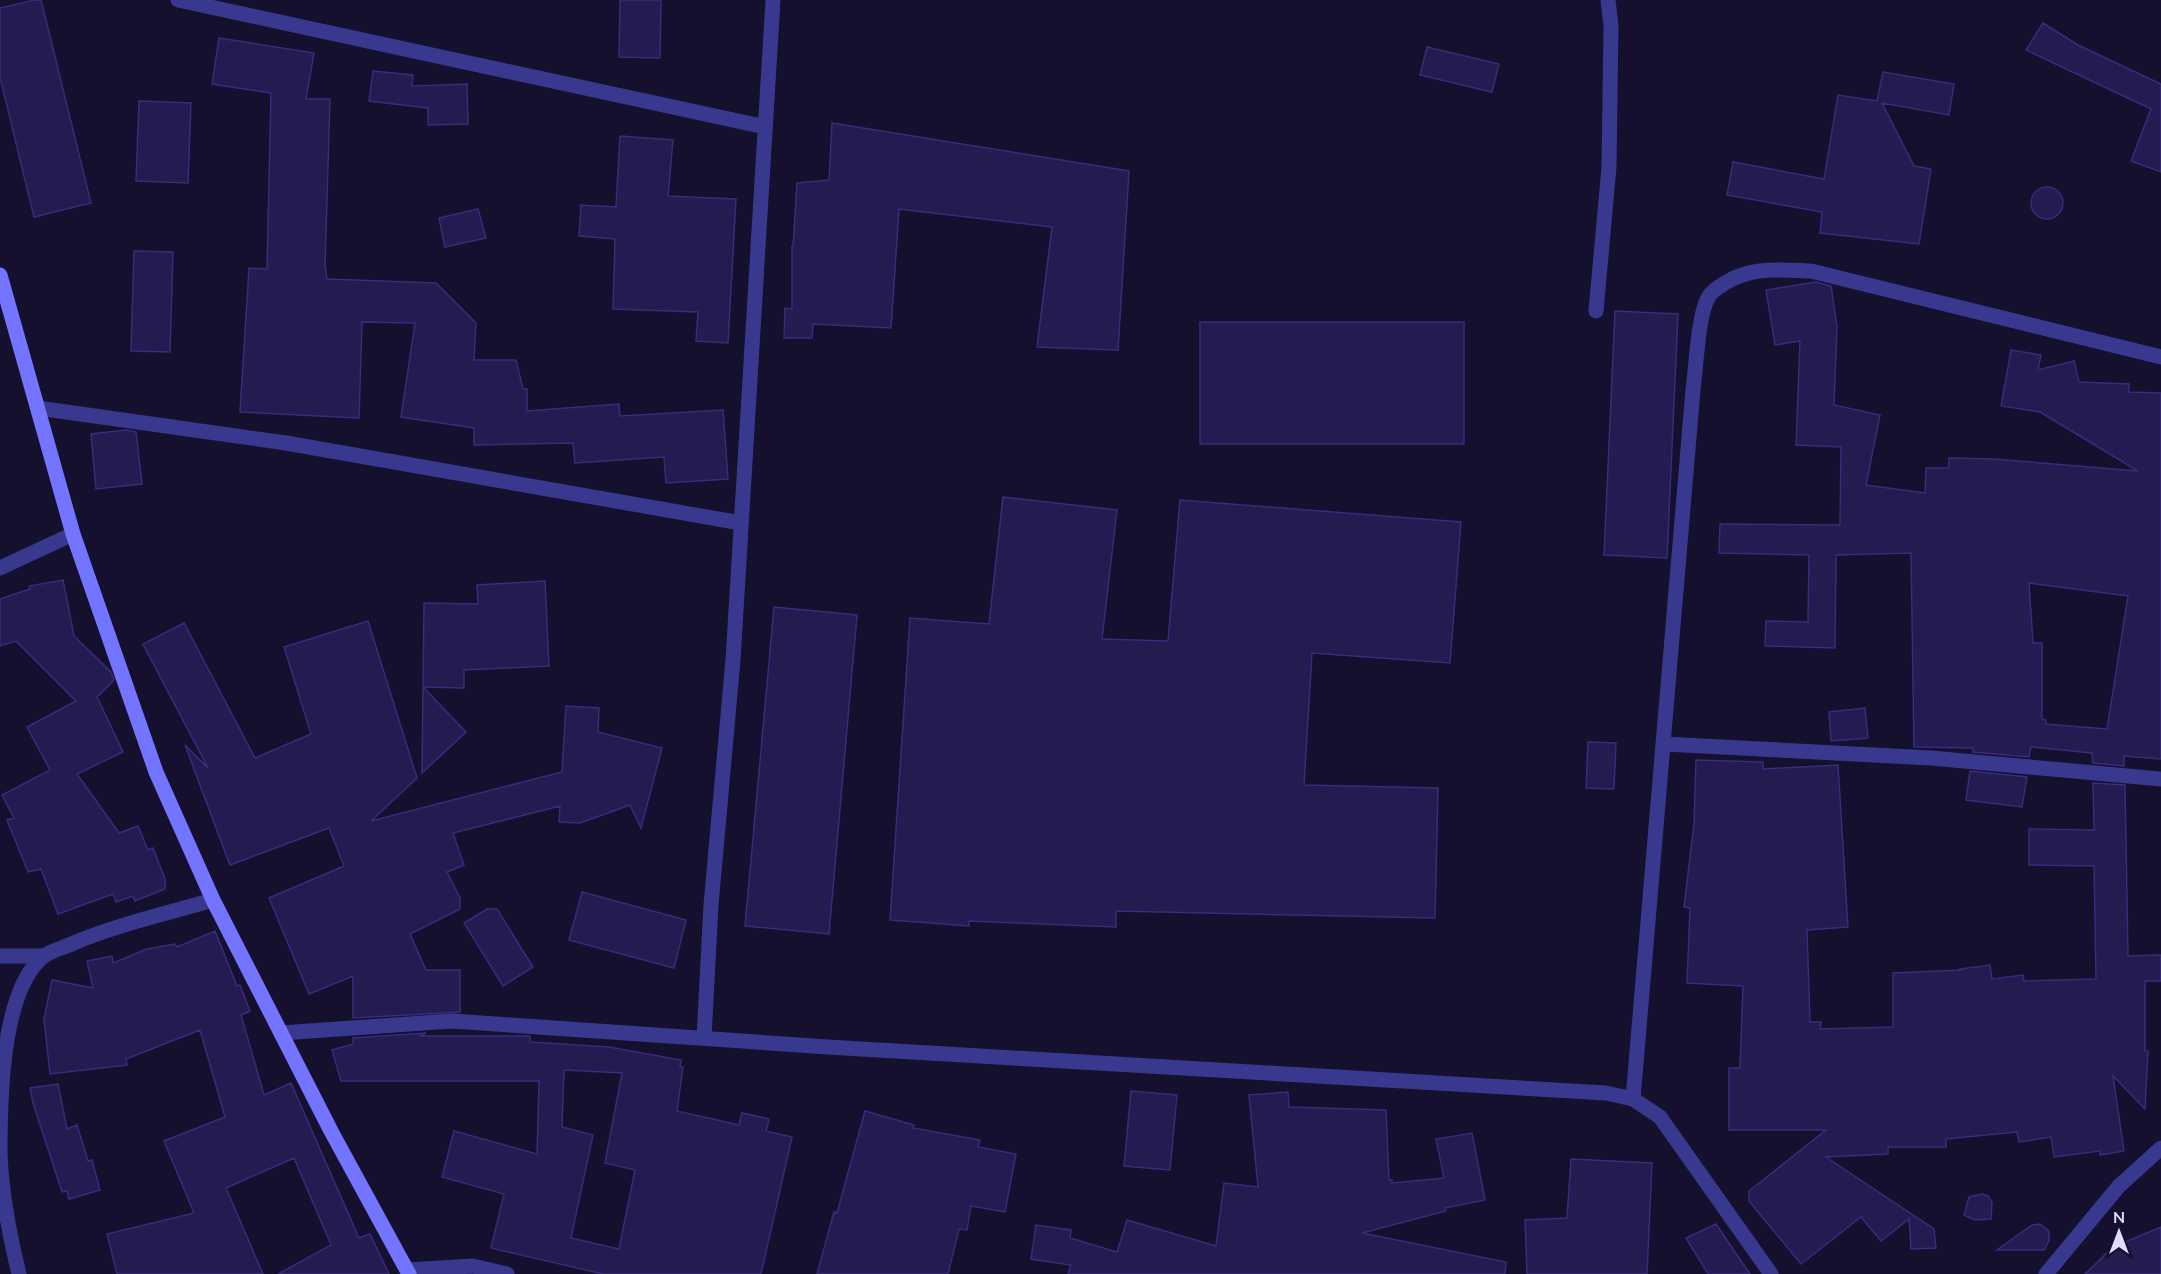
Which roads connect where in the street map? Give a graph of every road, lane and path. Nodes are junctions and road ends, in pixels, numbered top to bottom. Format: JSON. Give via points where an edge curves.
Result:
{"nodes":[{"id":1,"x":178,"y":0,"type":"edge"},
{"id":2,"x":773,"y":0,"type":"edge"},
{"id":3,"x":1608,"y":0,"type":"edge"},
{"id":4,"x":765,"y":128,"type":"junction"},
{"id":5,"x":0,"y":275,"type":"edge"},
{"id":6,"x":1596,"y":311,"type":"dead end"},
{"id":7,"x":2161,"y":357,"type":"edge"},
{"id":8,"x":38,"y":408,"type":"junction"},
{"id":9,"x":741,"y":523,"type":"junction"},
{"id":10,"x":73,"y":534,"type":"junction"},
{"id":11,"x":0,"y":567,"type":"edge"},
{"id":12,"x":1664,"y":744,"type":"junction"},
{"id":13,"x":2161,"y":779,"type":"edge"},
{"id":14,"x":213,"y":900,"type":"junction"},
{"id":15,"x":0,"y":956,"type":"edge"},
{"id":16,"x":44,"y":956,"type":"junction"},
{"id":17,"x":281,"y":1033,"type":"junction"},
{"id":18,"x":704,"y":1038,"type":"junction"},
{"id":19,"x":1633,"y":1099,"type":"junction"},
{"id":20,"x":2161,"y":1148,"type":"edge"},
{"id":21,"x":408,"y":1272,"type":"edge"},
{"id":22,"x":19,"y":1274,"type":"edge"},
{"id":23,"x":507,"y":1274,"type":"edge"},
{"id":24,"x":1771,"y":1274,"type":"edge"},
{"id":25,"x":2046,"y":1274,"type":"edge"}],
"edges":[{"from":1,"to":4,"type":"street"},
{"from":2,"to":4,"type":"street"},
{"from":3,"to":6,"type":"street","via":[[1610,167]]},
{"from":4,"to":9,"type":"street"},
{"from":5,"to":8,"type":"street"},
{"from":7,"to":12,"type":"street","via":[[1811,271],[1753,270],[1715,289],[1707,298],[1701,323],[1693,390]]},
{"from":8,"to":9,"type":"street","via":[[286,443]]},
{"from":8,"to":10,"type":"street"},
{"from":9,"to":18,"type":"street"},
{"from":10,"to":11,"type":"street"},
{"from":10,"to":14,"type":"street","via":[[156,772]]},
{"from":12,"to":13,"type":"street","via":[[1931,758]]},
{"from":12,"to":19,"type":"street"},
{"from":14,"to":16,"type":"street","via":[[89,936]]},
{"from":14,"to":17,"type":"street"},
{"from":15,"to":16,"type":"street"},
{"from":16,"to":22,"type":"street","via":[[27,976],[3,1060],[0,1154]]},
{"from":17,"to":18,"type":"street","via":[[452,1021]]},
{"from":17,"to":21,"type":"street"},
{"from":18,"to":19,"type":"street","via":[[1606,1093]]},
{"from":19,"to":24,"type":"street","via":[[1660,1117]]},
{"from":20,"to":25,"type":"street","via":[[2119,1186]]},
{"from":21,"to":23,"type":"street","via":[[473,1266]]}]}
